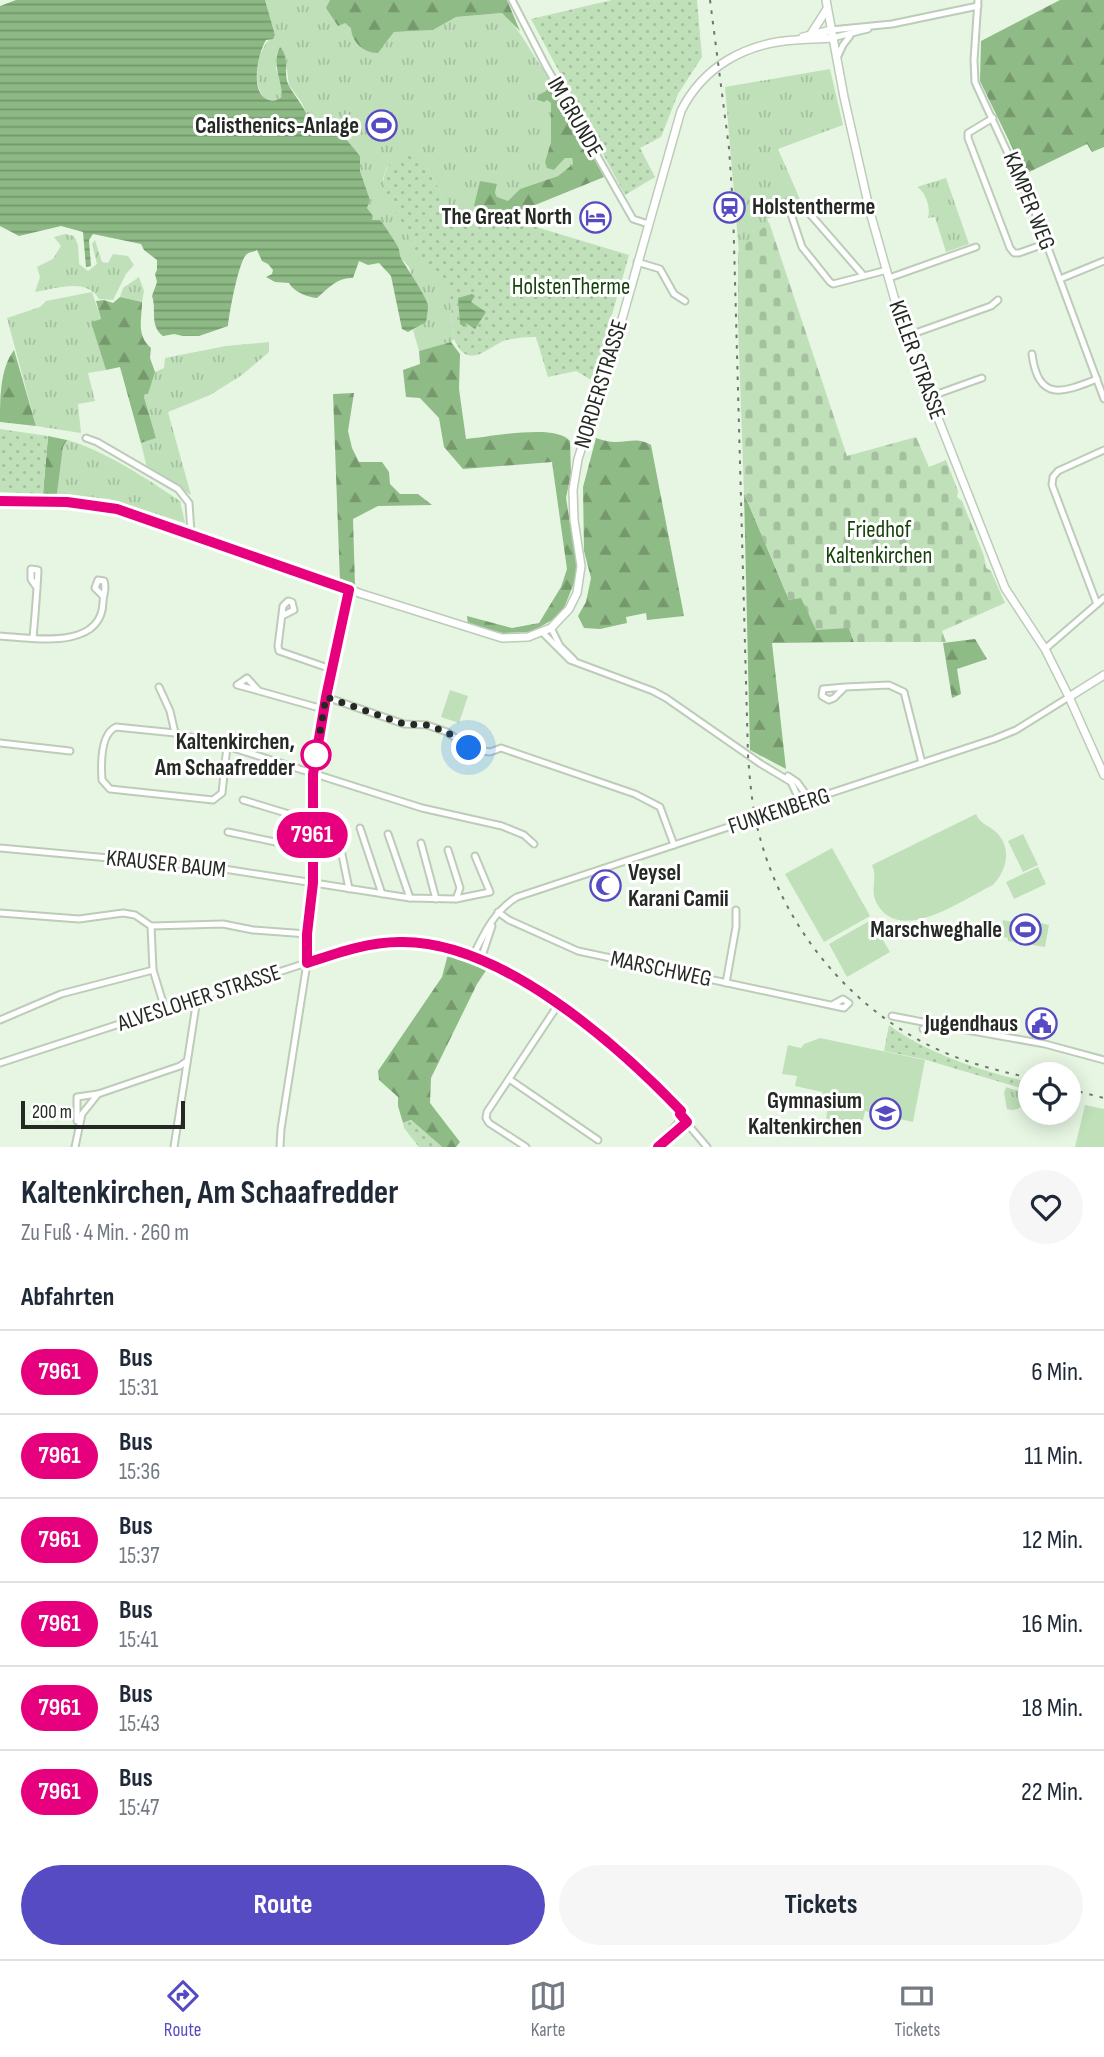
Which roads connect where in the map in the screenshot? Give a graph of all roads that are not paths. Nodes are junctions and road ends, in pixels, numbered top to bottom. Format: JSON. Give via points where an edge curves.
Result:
{"nodes":[{"id":1,"x":512,"y":0,"type":"edge"},
{"id":2,"x":978,"y":3,"type":"edge"},
{"id":3,"x":827,"y":4,"type":"edge"},
{"id":4,"x":874,"y":26,"type":"junction"},
{"id":5,"x":832,"y":34,"type":"junction"},
{"id":6,"x":852,"y":34,"type":"junction"},
{"id":7,"x":811,"y":35,"type":"junction"},
{"id":8,"x":796,"y":39,"type":"junction"},
{"id":9,"x":836,"y":60,"type":"junction"},
{"id":10,"x":993,"y":118,"type":"junction"},
{"id":11,"x":648,"y":225,"type":"junction"},
{"id":12,"x":1047,"y":243,"type":"junction"},
{"id":13,"x":976,"y":247,"type":"dead end"},
{"id":14,"x":1104,"y":261,"type":"edge"},
{"id":15,"x":638,"y":262,"type":"junction"},
{"id":16,"x":888,"y":274,"type":"junction"},
{"id":17,"x":864,"y":276,"type":"junction"},
{"id":18,"x":1059,"y":279,"type":"junction"},
{"id":19,"x":998,"y":300,"type":"dead end"},
{"id":20,"x":685,"y":301,"type":"dead end"},
{"id":21,"x":907,"y":335,"type":"junction"},
{"id":22,"x":1032,"y":354,"type":"dead end"},
{"id":23,"x":982,"y":378,"type":"dead end"},
{"id":24,"x":1097,"y":379,"type":"junction"},
{"id":25,"x":929,"y":397,"type":"junction"},
{"id":26,"x":1104,"y":400,"type":"edge"},
{"id":27,"x":86,"y":438,"type":"dead end"},
{"id":28,"x":1104,"y":450,"type":"edge"},
{"id":29,"x":0,"y":501,"type":"edge"},
{"id":30,"x":191,"y":533,"type":"junction"},
{"id":31,"x":37,"y":588,"type":"dead end"},
{"id":32,"x":349,"y":590,"type":"junction"},
{"id":33,"x":103,"y":596,"type":"dead end"},
{"id":34,"x":1104,"y":598,"type":"edge"},
{"id":35,"x":1097,"y":604,"type":"junction"},
{"id":36,"x":282,"y":616,"type":"dead end"},
{"id":37,"x":551,"y":628,"type":"junction"},
{"id":38,"x":542,"y":632,"type":"junction"},
{"id":39,"x":0,"y":636,"type":"edge"},
{"id":40,"x":33,"y":638,"type":"junction"},
{"id":41,"x":1045,"y":649,"type":"junction"},
{"id":42,"x":579,"y":664,"type":"junction"},
{"id":43,"x":331,"y":669,"type":"junction"},
{"id":44,"x":1104,"y":675,"type":"edge"},
{"id":45,"x":159,"y":687,"type":"dead end"},
{"id":46,"x":845,"y":687,"type":"dead end"},
{"id":47,"x":259,"y":691,"type":"dead end"},
{"id":48,"x":326,"y":697,"type":"junction"},
{"id":49,"x":1069,"y":697,"type":"junction"},
{"id":50,"x":323,"y":709,"type":"junction"},
{"id":51,"x":175,"y":733,"type":"junction"},
{"id":52,"x":0,"y":743,"type":"edge"},
{"id":53,"x":227,"y":746,"type":"junction"},
{"id":54,"x":70,"y":751,"type":"dead end"},
{"id":55,"x":922,"y":763,"type":"junction"},
{"id":56,"x":772,"y":770,"type":"junction"},
{"id":57,"x":313,"y":774,"type":"junction"},
{"id":58,"x":1104,"y":775,"type":"edge"},
{"id":59,"x":243,"y":800,"type":"dead end"},
{"id":60,"x":810,"y":800,"type":"junction"},
{"id":61,"x":801,"y":803,"type":"junction"},
{"id":62,"x":312,"y":821,"type":"junction"},
{"id":63,"x":336,"y":825,"type":"dead end"},
{"id":64,"x":360,"y":828,"type":"dead end"},
{"id":65,"x":228,"y":832,"type":"dead end"},
{"id":66,"x":388,"y":834,"type":"dead end"},
{"id":67,"x":421,"y":844,"type":"dead end"},
{"id":68,"x":534,"y":844,"type":"dead end"},
{"id":69,"x":674,"y":845,"type":"junction"},
{"id":70,"x":0,"y":848,"type":"edge"},
{"id":71,"x":313,"y":850,"type":"junction"},
{"id":72,"x":448,"y":850,"type":"dead end"},
{"id":73,"x":475,"y":856,"type":"dead end"},
{"id":74,"x":313,"y":883,"type":"junction"},
{"id":75,"x":349,"y":888,"type":"junction"},
{"id":76,"x":382,"y":894,"type":"junction"},
{"id":77,"x":410,"y":898,"type":"junction"},
{"id":78,"x":436,"y":899,"type":"junction"},
{"id":79,"x":456,"y":899,"type":"junction"},
{"id":80,"x":736,"y":910,"type":"dead end"},
{"id":81,"x":498,"y":912,"type":"junction"},
{"id":82,"x":0,"y":913,"type":"edge"},
{"id":83,"x":492,"y":922,"type":"junction"},
{"id":84,"x":151,"y":926,"type":"junction"},
{"id":85,"x":307,"y":934,"type":"junction"},
{"id":86,"x":472,"y":956,"type":"junction"},
{"id":87,"x":481,"y":959,"type":"junction"},
{"id":88,"x":307,"y":963,"type":"junction"},
{"id":89,"x":153,"y":970,"type":"junction"},
{"id":90,"x":726,"y":983,"type":"junction"},
{"id":91,"x":197,"y":999,"type":"junction"},
{"id":92,"x":558,"y":1005,"type":"junction"},
{"id":93,"x":832,"y":1005,"type":"dead end"},
{"id":94,"x":165,"y":1009,"type":"junction"},
{"id":95,"x":892,"y":1016,"type":"dead end"},
{"id":96,"x":0,"y":1020,"type":"edge"},
{"id":97,"x":933,"y":1024,"type":"junction"},
{"id":98,"x":923,"y":1029,"type":"dead end"},
{"id":99,"x":1104,"y":1060,"type":"edge"},
{"id":100,"x":187,"y":1061,"type":"junction"},
{"id":101,"x":0,"y":1063,"type":"edge"},
{"id":102,"x":509,"y":1079,"type":"junction"},
{"id":103,"x":98,"y":1094,"type":"junction"},
{"id":104,"x":683,"y":1118,"type":"junction"},
{"id":105,"x":78,"y":1128,"type":"junction"},
{"id":106,"x":598,"y":1140,"type":"dead end"},
{"id":107,"x":75,"y":1147,"type":"edge"},
{"id":108,"x":174,"y":1147,"type":"edge"},
{"id":109,"x":280,"y":1147,"type":"edge"},
{"id":110,"x":526,"y":1147,"type":"edge"},
{"id":111,"x":658,"y":1147,"type":"edge"},
{"id":112,"x":707,"y":1147,"type":"edge"}],
"edges":[{"from":1,"to":11,"type":"street","name":"IM GRUNDE","via":[[633,219]]},
{"from":2,"to":4,"type":"street","name":"NORDERSTRASSE"},
{"from":2,"to":10,"type":"street","name":"KAMPER WEG","via":[[975,82]]},
{"from":3,"to":5,"type":"main road","name":"KIELER STRASSE"},
{"from":3,"to":7,"type":"main road"},
{"from":4,"to":5,"type":"street","name":"NORDERSTRASSE"},
{"from":4,"to":6,"type":"street","name":"NORDERSTRASSE"},
{"from":5,"to":6,"type":"street","name":"NORDERSTRASSE"},
{"from":5,"to":7,"type":"main road","name":"NORDERSTRASSE"},
{"from":5,"to":8,"type":"main road","name":"NORDERSTRASSE"},
{"from":5,"to":9,"type":"main road","name":"KIELER STRASSE"},
{"from":6,"to":9,"type":"street"},
{"from":7,"to":8,"type":"main road","name":"NORDERSTRASSE"},
{"from":8,"to":11,"type":"main road","name":"NORDERSTRASSE","via":[[733,57],[697,86],[676,125]]},
{"from":9,"to":16,"type":"main road","name":"KIELER STRASSE"},
{"from":10,"to":12,"type":"street","name":"KAMPER WEG"},
{"from":10,"to":12,"type":"street","via":[[968,133],[1010,248],[1019,253]]},
{"from":11,"to":15,"type":"main road","name":"NORDERSTRASSE"},
{"from":12,"to":18,"type":"street","name":"KAMPER WEG"},
{"from":13,"to":16,"type":"street"},
{"from":14,"to":18,"type":"street"},
{"from":15,"to":20,"type":"street","via":[[660,269],[674,294]]},
{"from":15,"to":37,"type":"main road","name":"NORDERSTRASSE","via":[[574,477],[573,513],[581,566],[577,593]]},
{"from":16,"to":17,"type":"street"},
{"from":16,"to":21,"type":"main road","name":"KIELER STRASSE"},
{"from":17,"to":17,"type":"street","via":[[810,214],[803,208],[789,208],[802,247],[833,285]]},
{"from":18,"to":24,"type":"street","name":"KAMPER WEG"},
{"from":19,"to":21,"type":"street"},
{"from":21,"to":25,"type":"main road","name":"KIELER STRASSE"},
{"from":22,"to":24,"type":"street","via":[[1034,372],[1056,391]]},
{"from":23,"to":25,"type":"street"},
{"from":24,"to":26,"type":"street","name":"KAMPER WEG"},
{"from":25,"to":41,"type":"main road","name":"KIELER STRASSE","via":[[1005,588]]},
{"from":27,"to":30,"type":"street","via":[[178,489],[189,503]]},
{"from":28,"to":35,"type":"street","via":[[1058,471],[1052,485]]},
{"from":29,"to":30,"type":"main road","via":[[94,505]]},
{"from":30,"to":32,"type":"main road"},
{"from":31,"to":40,"type":"street"},
{"from":32,"to":38,"type":"main road","via":[[502,638]]},
{"from":32,"to":43,"type":"street"},
{"from":33,"to":40,"type":"street","via":[[99,618],[82,634],[64,639]]},
{"from":34,"to":35,"type":"street"},
{"from":35,"to":41,"type":"street"},
{"from":36,"to":43,"type":"street","via":[[279,651]]},
{"from":37,"to":38,"type":"main road"},
{"from":37,"to":42,"type":"street","via":[[560,646]]},
{"from":38,"to":42,"type":"street","via":[[562,655]]},
{"from":39,"to":40,"type":"street"},
{"from":41,"to":49,"type":"main road","name":"KIELER STRASSE"},
{"from":42,"to":56,"type":"street","via":[[661,695]]},
{"from":43,"to":48,"type":"street"},
{"from":44,"to":49,"type":"main road"},
{"from":45,"to":51,"type":"street"},
{"from":46,"to":55,"type":"street","via":[[889,685],[904,692]]},
{"from":47,"to":50,"type":"street"},
{"from":48,"to":50,"type":"street"},
{"from":48,"to":69,"type":"street","via":[[404,724],[447,732],[471,749],[491,752],[501,748],[635,794],[660,807]]},
{"from":49,"to":55,"type":"street","name":"FUNKENBERG","via":[[1016,730]]},
{"from":49,"to":58,"type":"main road","name":"KIELER STRASSE"},
{"from":50,"to":57,"type":"street"},
{"from":51,"to":53,"type":"street"},
{"from":51,"to":53,"type":"street","via":[[111,729],[105,737],[104,784],[110,789],[213,800],[222,793]]},
{"from":52,"to":54,"type":"street"},
{"from":53,"to":57,"type":"street"},
{"from":55,"to":60,"type":"street","name":"FUNKENBERG"},
{"from":56,"to":60,"type":"street","via":[[797,782]]},
{"from":56,"to":61,"type":"street","via":[[791,782]]},
{"from":57,"to":62,"type":"street"},
{"from":57,"to":68,"type":"street","via":[[422,808],[502,826]]},
{"from":59,"to":62,"type":"street"},
{"from":60,"to":61,"type":"street","name":"FUNKENBERG"},
{"from":61,"to":69,"type":"street","name":"FUNKENBERG"},
{"from":62,"to":71,"type":"street"},
{"from":63,"to":75,"type":"street"},
{"from":64,"to":76,"type":"street"},
{"from":65,"to":71,"type":"street"},
{"from":66,"to":77,"type":"street"},
{"from":67,"to":78,"type":"street"},
{"from":69,"to":81,"type":"street","name":"FUNKENBERG","via":[[517,897]]},
{"from":70,"to":74,"type":"street","name":"KRAUSER BAUM","via":[[218,868]]},
{"from":71,"to":74,"type":"street"},
{"from":72,"to":79,"type":"street","via":[[460,888]]},
{"from":73,"to":79,"type":"street","name":"KRAUSER BAUM","via":[[489,892]]},
{"from":74,"to":75,"type":"street","name":"KRAUSER BAUM"},
{"from":74,"to":85,"type":"street"},
{"from":75,"to":76,"type":"street","name":"KRAUSER BAUM"},
{"from":76,"to":77,"type":"street","name":"KRAUSER BAUM"},
{"from":77,"to":78,"type":"street","name":"KRAUSER BAUM"},
{"from":78,"to":79,"type":"street","name":"KRAUSER BAUM"},
{"from":80,"to":90,"type":"street"},
{"from":81,"to":83,"type":"street","name":"FUNKENBERG"},
{"from":81,"to":90,"type":"street","name":"MARSCHWEG","via":[[578,951]]},
{"from":82,"to":84,"type":"street","via":[[79,919],[123,913]]},
{"from":83,"to":86,"type":"street","name":"FUNKENBERG"},
{"from":83,"to":87,"type":"street","name":"FUNKENBERG"},
{"from":84,"to":85,"type":"street","via":[[223,924]]},
{"from":84,"to":89,"type":"street"},
{"from":85,"to":88,"type":"street"},
{"from":86,"to":87,"type":"street","name":"ALVESLOHER STRASSE"},
{"from":86,"to":88,"type":"street","name":"ALVESLOHER STRASSE","via":[[435,945],[398,942],[362,946]]},
{"from":87,"to":92,"type":"street","name":"ALVESLOHER STRASSE"},
{"from":88,"to":91,"type":"street","name":"ALVESLOHER STRASSE"},
{"from":88,"to":109,"type":"street"},
{"from":89,"to":94,"type":"street"},
{"from":89,"to":96,"type":"street","via":[[61,994]]},
{"from":90,"to":93,"type":"street","name":"MARSCHWEG"},
{"from":91,"to":94,"type":"street","name":"ALVESLOHER STRASSE"},
{"from":91,"to":100,"type":"street"},
{"from":92,"to":102,"type":"street"},
{"from":92,"to":104,"type":"street","name":"ALVESLOHER STRASSE","via":[[621,1054]]},
{"from":94,"to":101,"type":"street","name":"ALVESLOHER STRASSE"},
{"from":95,"to":97,"type":"street"},
{"from":97,"to":98,"type":"street"},
{"from":97,"to":99,"type":"street","via":[[1045,1044]]},
{"from":100,"to":103,"type":"street"},
{"from":100,"to":108,"type":"street"},
{"from":102,"to":106,"type":"street"},
{"from":102,"to":110,"type":"street","via":[[486,1118]]},
{"from":103,"to":105,"type":"street","via":[[86,1106]]},
{"from":103,"to":105,"type":"street","via":[[77,1097]]},
{"from":104,"to":111,"type":"street"},
{"from":104,"to":112,"type":"street","name":"ALVESLOHER STRASSE"},
{"from":105,"to":107,"type":"street"}]}
